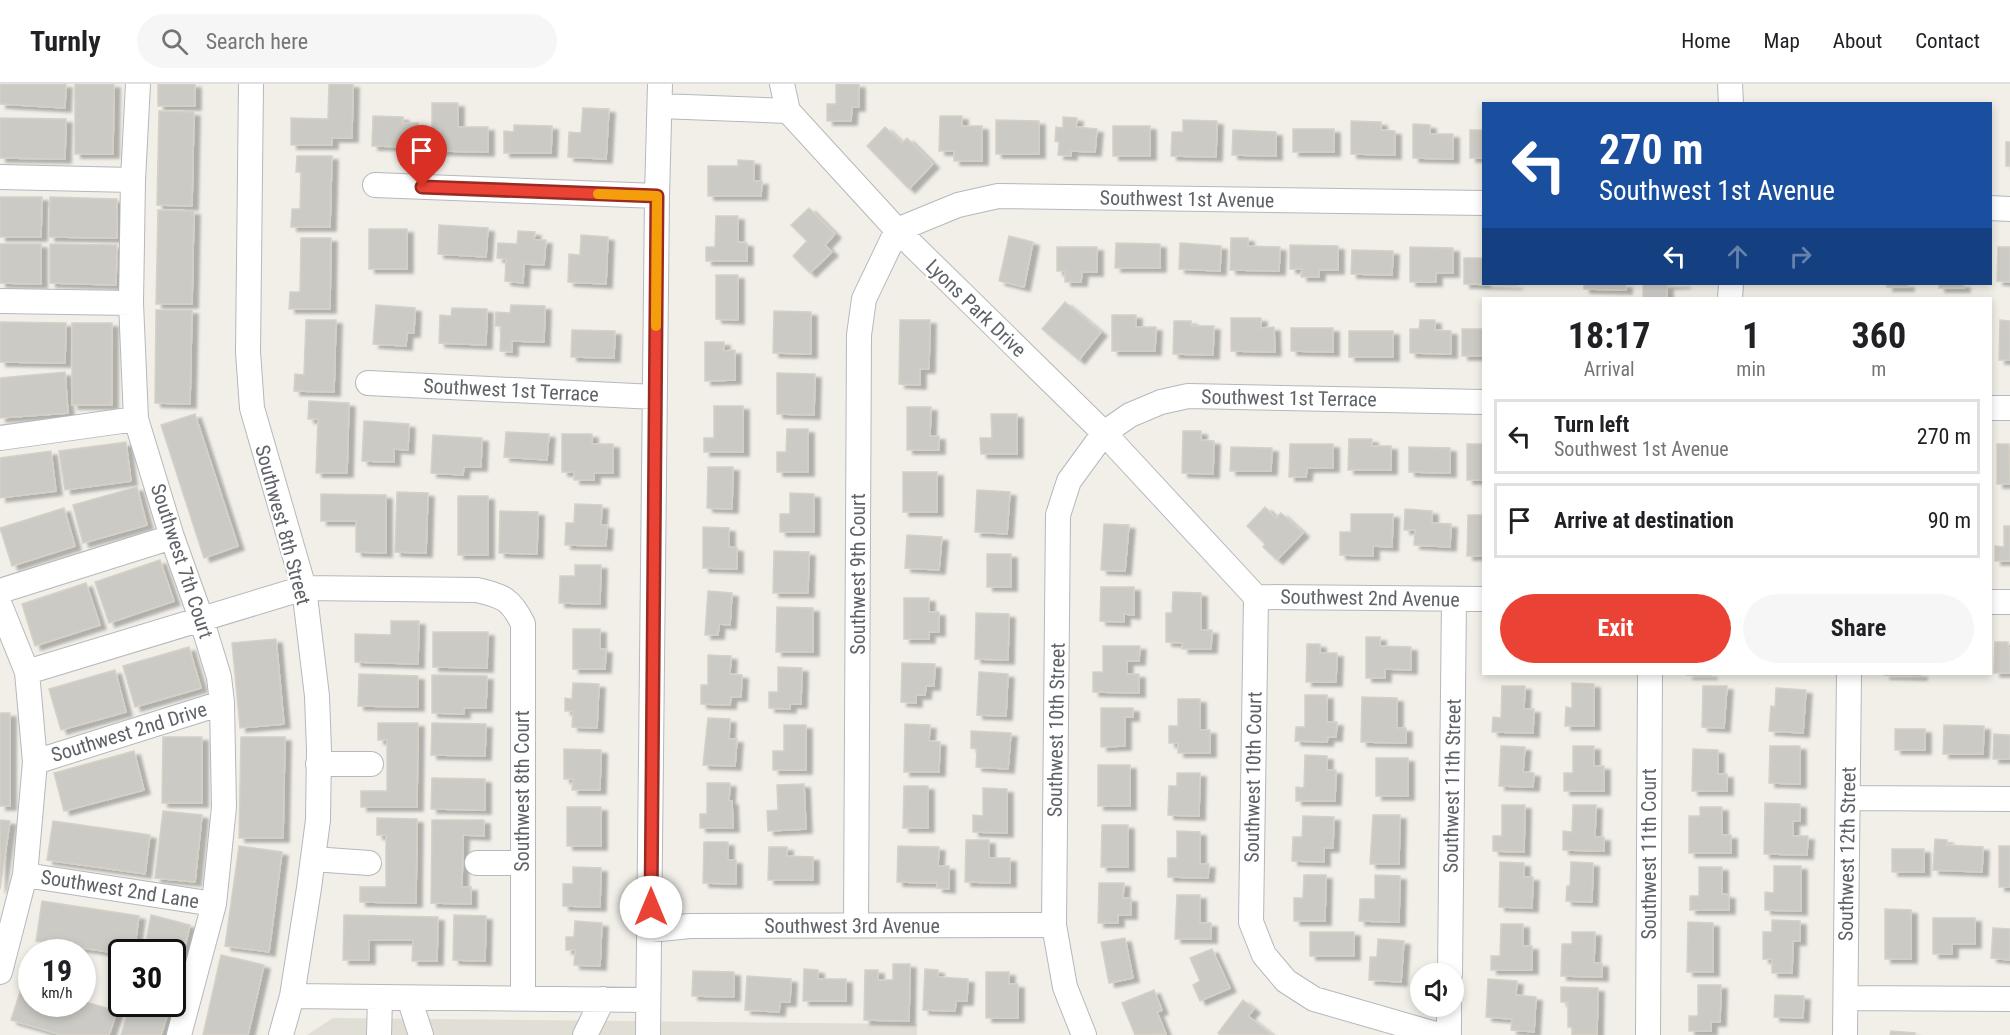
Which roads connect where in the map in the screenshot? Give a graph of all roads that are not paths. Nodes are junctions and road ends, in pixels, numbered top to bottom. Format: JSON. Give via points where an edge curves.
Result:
{"nodes":[{"id":1,"x":138,"y":84,"type":"edge"},
{"id":2,"x":251,"y":84,"type":"edge"},
{"id":3,"x":782,"y":84,"type":"edge"},
{"id":4,"x":1731,"y":84,"type":"edge"},
{"id":5,"x":660,"y":95,"type":"edge"},
{"id":6,"x":1731,"y":102,"type":"edge"},
{"id":7,"x":788,"y":111,"type":"junction"},
{"id":8,"x":0,"y":177,"type":"edge"},
{"id":9,"x":133,"y":180,"type":"junction"},
{"id":10,"x":375,"y":185,"type":"dead end"},
{"id":11,"x":657,"y":196,"type":"junction"},
{"id":12,"x":1482,"y":203,"type":"edge"},
{"id":13,"x":1992,"y":208,"type":"edge"},
{"id":14,"x":2010,"y":209,"type":"edge"},
{"id":15,"x":897,"y":230,"type":"junction"},
{"id":16,"x":0,"y":302,"type":"edge"},
{"id":17,"x":131,"y":303,"type":"junction"},
{"id":18,"x":368,"y":383,"type":"dead end"},
{"id":19,"x":655,"y":397,"type":"junction"},
{"id":20,"x":1482,"y":402,"type":"edge"},
{"id":21,"x":1992,"y":408,"type":"edge"},
{"id":22,"x":2010,"y":408,"type":"edge"},
{"id":23,"x":136,"y":419,"type":"junction"},
{"id":24,"x":1104,"y":433,"type":"junction"},
{"id":25,"x":0,"y":438,"type":"edge"},
{"id":26,"x":172,"y":537,"type":"junction"},
{"id":27,"x":304,"y":588,"type":"junction"},
{"id":28,"x":0,"y":591,"type":"edge"},
{"id":29,"x":1256,"y":597,"type":"junction"},
{"id":30,"x":1454,"y":599,"type":"junction"},
{"id":31,"x":1482,"y":599,"type":"edge"},
{"id":32,"x":1992,"y":602,"type":"edge"},
{"id":33,"x":2010,"y":602,"type":"edge"},
{"id":34,"x":0,"y":605,"type":"edge"},
{"id":35,"x":201,"y":618,"type":"junction"},
{"id":36,"x":27,"y":672,"type":"junction"},
{"id":37,"x":1650,"y":675,"type":"edge"},
{"id":38,"x":1849,"y":675,"type":"edge"},
{"id":39,"x":222,"y":703,"type":"junction"},
{"id":40,"x":35,"y":762,"type":"junction"},
{"id":41,"x":318,"y":764,"type":"junction"},
{"id":42,"x":371,"y":765,"type":"dead end"},
{"id":43,"x":1848,"y":798,"type":"junction"},
{"id":44,"x":2010,"y":799,"type":"edge"},
{"id":45,"x":313,"y":859,"type":"junction"},
{"id":46,"x":369,"y":863,"type":"dead end"},
{"id":47,"x":477,"y":863,"type":"dead end"},
{"id":48,"x":522,"y":863,"type":"junction"},
{"id":49,"x":26,"y":875,"type":"junction"},
{"id":50,"x":214,"y":904,"type":"junction"},
{"id":51,"x":856,"y":926,"type":"junction"},
{"id":52,"x":1054,"y":926,"type":"junction"},
{"id":53,"x":650,"y":930,"type":"junction"},
{"id":54,"x":1450,"y":963,"type":"edge"},
{"id":55,"x":0,"y":972,"type":"edge"},
{"id":56,"x":292,"y":996,"type":"junction"},
{"id":57,"x":380,"y":998,"type":"junction"},
{"id":58,"x":410,"y":998,"type":"junction"},
{"id":59,"x":523,"y":998,"type":"junction"},
{"id":60,"x":1846,"y":998,"type":"junction"},
{"id":61,"x":603,"y":999,"type":"junction"},
{"id":62,"x":648,"y":999,"type":"junction"},
{"id":63,"x":2010,"y":999,"type":"edge"},
{"id":64,"x":1449,"y":1017,"type":"edge"},
{"id":65,"x":179,"y":1035,"type":"edge"},
{"id":66,"x":280,"y":1035,"type":"edge"},
{"id":67,"x":379,"y":1035,"type":"edge"},
{"id":68,"x":421,"y":1035,"type":"edge"},
{"id":69,"x":585,"y":1035,"type":"edge"},
{"id":70,"x":648,"y":1035,"type":"edge"},
{"id":71,"x":1084,"y":1035,"type":"edge"},
{"id":72,"x":1439,"y":1035,"type":"edge"},
{"id":73,"x":1449,"y":1035,"type":"edge"},
{"id":74,"x":1648,"y":1035,"type":"edge"},
{"id":75,"x":1845,"y":1035,"type":"edge"}],
"edges":[{"from":1,"to":9,"type":"street","name":"Southwest 7th Court"},
{"from":2,"to":27,"type":"street","name":"Southwest 8th Street","via":[[248,352],[252,408]]},
{"from":3,"to":7,"type":"street"},
{"from":4,"to":6,"type":"street"},
{"from":5,"to":7,"type":"street"},
{"from":5,"to":11,"type":"street"},
{"from":7,"to":15,"type":"street","name":"Lyons Park Drive"},
{"from":8,"to":9,"type":"street"},
{"from":9,"to":17,"type":"street","name":"Southwest 7th Court"},
{"from":10,"to":11,"type":"street"},
{"from":11,"to":19,"type":"street"},
{"from":12,"to":15,"type":"street","name":"Southwest 1st Avenue","via":[[998,196],[958,205]]},
{"from":13,"to":14,"type":"street"},
{"from":15,"to":24,"type":"street","name":"Lyons Park Drive"},
{"from":15,"to":51,"type":"street","name":"Southwest 9th Court","via":[[864,299],[859,335]]},
{"from":16,"to":17,"type":"street"},
{"from":17,"to":23,"type":"street","name":"Southwest 7th Court"},
{"from":18,"to":19,"type":"street","name":"Southwest 1st Terrace"},
{"from":19,"to":53,"type":"street"},
{"from":20,"to":24,"type":"street","name":"Southwest 1st Terrace","via":[[1188,396],[1130,415]]},
{"from":21,"to":22,"type":"street"},
{"from":23,"to":25,"type":"street"},
{"from":23,"to":26,"type":"street","name":"Southwest 7th Court"},
{"from":24,"to":29,"type":"street","name":"Lyons Park Drive"},
{"from":24,"to":52,"type":"street","name":"Southwest 10th Street","via":[[1068,481],[1058,515]]},
{"from":26,"to":28,"type":"street"},
{"from":26,"to":35,"type":"street","name":"Southwest 7th Court"},
{"from":27,"to":35,"type":"street"},
{"from":27,"to":41,"type":"street","name":"Southwest 8th Street","via":[[317,696]]},
{"from":27,"to":48,"type":"street","name":"Southwest 8th Court","via":[[477,590],[498,595],[514,607],[523,624]]},
{"from":29,"to":30,"type":"street","name":"Southwest 2nd Avenue"},
{"from":29,"to":72,"type":"street","name":"Southwest 10th Court","via":[[1251,922],[1264,955],[1286,981],[1314,999]]},
{"from":30,"to":31,"type":"street","name":"Southwest 2nd Avenue"},
{"from":30,"to":54,"type":"street","name":"Southwest 11th Street"},
{"from":32,"to":33,"type":"street"},
{"from":34,"to":36,"type":"street"},
{"from":35,"to":36,"type":"street"},
{"from":35,"to":39,"type":"street","name":"Southwest 7th Court","via":[[219,677]]},
{"from":36,"to":40,"type":"street"},
{"from":37,"to":74,"type":"street","name":"Southwest 11th Court"},
{"from":38,"to":43,"type":"street","name":"Southwest 12th Street"},
{"from":39,"to":40,"type":"street","name":"Southwest 2nd Drive"},
{"from":39,"to":50,"type":"street","name":"Southwest 7th Court","via":[[224,807]]},
{"from":40,"to":49,"type":"street"},
{"from":41,"to":42,"type":"street"},
{"from":41,"to":45,"type":"street","name":"Southwest 8th Street"},
{"from":43,"to":44,"type":"street"},
{"from":43,"to":60,"type":"street","name":"Southwest 12th Street"},
{"from":45,"to":46,"type":"street"},
{"from":45,"to":56,"type":"street","name":"Southwest 8th Street"},
{"from":47,"to":48,"type":"street"},
{"from":48,"to":59,"type":"street","name":"Southwest 8th Court"},
{"from":49,"to":50,"type":"street","name":"Southwest 2nd Lane"},
{"from":49,"to":55,"type":"street"},
{"from":50,"to":65,"type":"street","name":"Southwest 7th Court"},
{"from":51,"to":52,"type":"street","name":"Southwest 3rd Avenue"},
{"from":51,"to":53,"type":"street","name":"Southwest 3rd Avenue"},
{"from":52,"to":71,"type":"street","name":"Southwest 10th Street","via":[[1065,987]]},
{"from":53,"to":62,"type":"street"},
{"from":56,"to":57,"type":"street"},
{"from":56,"to":66,"type":"street","name":"Southwest 8th Street"},
{"from":57,"to":58,"type":"street"},
{"from":57,"to":67,"type":"street"},
{"from":58,"to":59,"type":"street"},
{"from":58,"to":68,"type":"street"},
{"from":59,"to":61,"type":"street"},
{"from":60,"to":63,"type":"street"},
{"from":60,"to":75,"type":"street","name":"Southwest 12th Street"},
{"from":61,"to":62,"type":"street"},
{"from":61,"to":69,"type":"street"},
{"from":62,"to":70,"type":"street"},
{"from":64,"to":73,"type":"street"}]}
